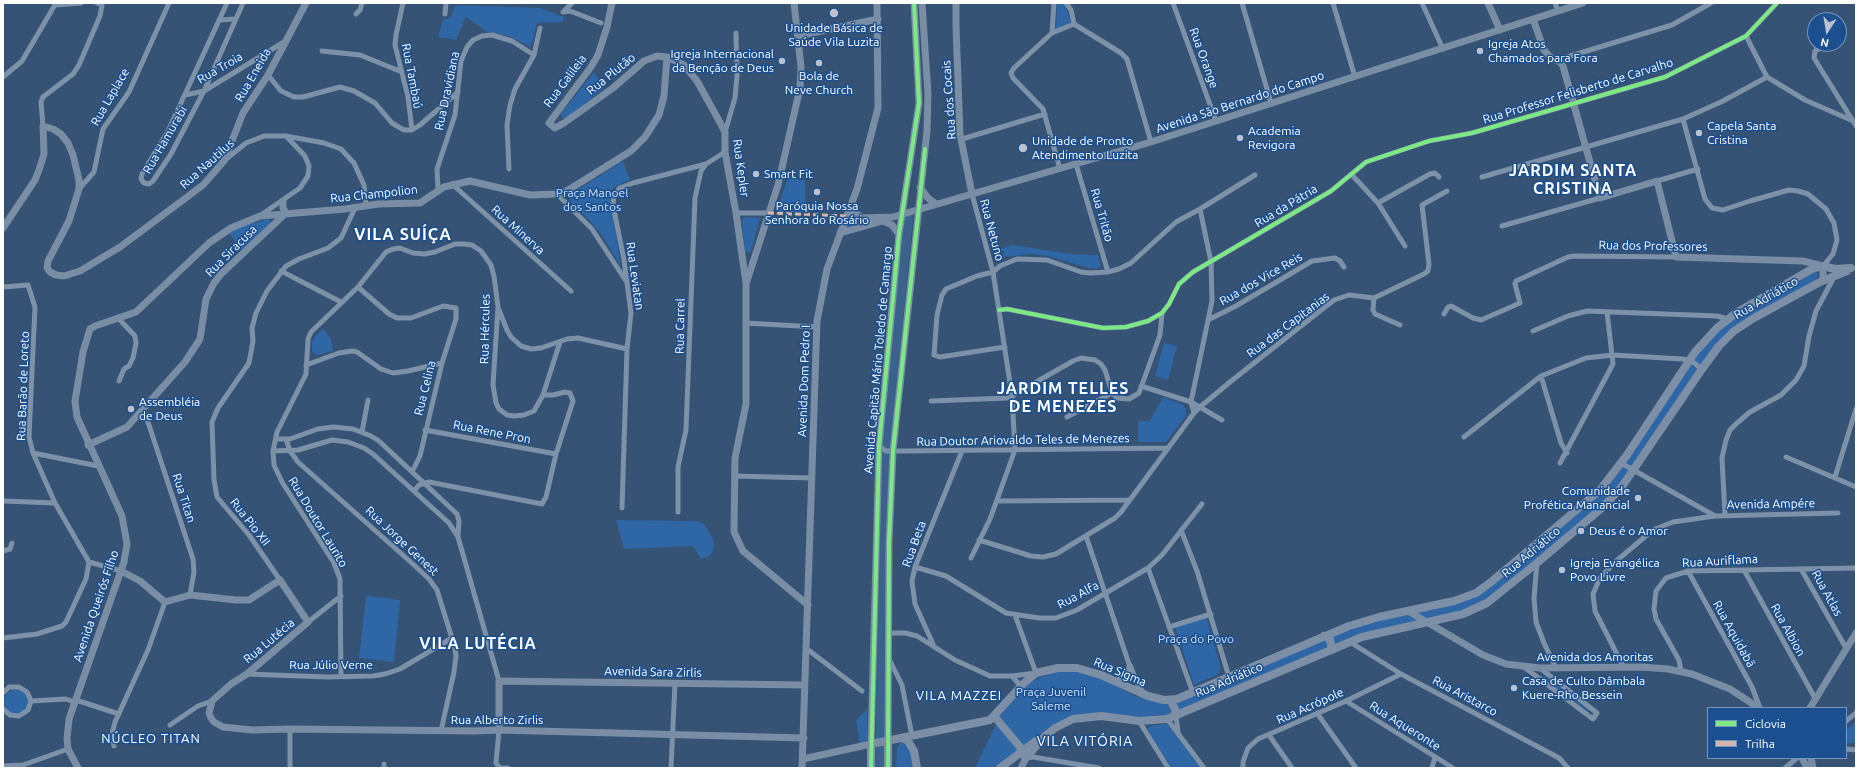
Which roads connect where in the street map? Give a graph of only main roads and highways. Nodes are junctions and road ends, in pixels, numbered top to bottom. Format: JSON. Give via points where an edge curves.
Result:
{"nodes":[{"id":1,"x":306,"y":3,"type":"edge"},
{"id":2,"x":612,"y":3,"type":"edge"},
{"id":3,"x":794,"y":3,"type":"edge"},
{"id":4,"x":877,"y":3,"type":"edge"},
{"id":5,"x":914,"y":3,"type":"edge"},
{"id":6,"x":922,"y":3,"type":"edge"},
{"id":7,"x":956,"y":3,"type":"edge"},
{"id":8,"x":1488,"y":3,"type":"edge"},
{"id":9,"x":1583,"y":3,"type":"edge"},
{"id":10,"x":878,"y":19,"type":"junction"},
{"id":11,"x":1533,"y":19,"type":"junction"},
{"id":12,"x":1500,"y":30,"type":"junction"},
{"id":13,"x":798,"y":36,"type":"junction"},
{"id":14,"x":667,"y":57,"type":"junction"},
{"id":15,"x":551,"y":126,"type":"joint"},
{"id":16,"x":224,"y":161,"type":"joint"},
{"id":17,"x":910,"y":166,"type":"junction"},
{"id":18,"x":922,"y":177,"type":"junction"},
{"id":19,"x":920,"y":187,"type":"junction"},
{"id":20,"x":972,"y":194,"type":"junction"},
{"id":21,"x":283,"y":201,"type":"road end"},
{"id":22,"x":936,"y":204,"type":"junction"},
{"id":23,"x":851,"y":207,"type":"junction"},
{"id":24,"x":918,"y":210,"type":"junction"},
{"id":25,"x":286,"y":213,"type":"junction"},
{"id":26,"x":901,"y":215,"type":"junction"},
{"id":27,"x":260,"y":216,"type":"joint"},
{"id":28,"x":3,"y":228,"type":"edge"},
{"id":29,"x":840,"y":233,"type":"junction"},
{"id":30,"x":899,"y":234,"type":"junction"},
{"id":31,"x":1794,"y":262,"type":"junction"},
{"id":32,"x":1854,"y":267,"type":"edge"},
{"id":33,"x":47,"y":268,"type":"joint"},
{"id":34,"x":1812,"y":268,"type":"junction"},
{"id":35,"x":1823,"y":273,"type":"junction"},
{"id":36,"x":746,"y":283,"type":"junction"},
{"id":37,"x":88,"y":444,"type":"junction"},
{"id":38,"x":121,"y":571,"type":"junction"},
{"id":39,"x":808,"y":606,"type":"junction"},
{"id":40,"x":1408,"y":611,"type":"junction"},
{"id":41,"x":308,"y":622,"type":"joint"},
{"id":42,"x":1425,"y":622,"type":"junction"},
{"id":43,"x":1349,"y":626,"type":"junction"},
{"id":44,"x":1856,"y":633,"type":"edge"},
{"id":45,"x":1324,"y":636,"type":"junction"},
{"id":46,"x":1350,"y":642,"type":"junction"},
{"id":47,"x":1332,"y":650,"type":"junction"},
{"id":48,"x":805,"y":685,"type":"junction"},
{"id":49,"x":1148,"y":696,"type":"joint"},
{"id":50,"x":1170,"y":700,"type":"junction"},
{"id":51,"x":212,"y":701,"type":"joint"},
{"id":52,"x":1813,"y":705,"type":"edge"},
{"id":53,"x":1757,"y":707,"type":"edge"},
{"id":54,"x":994,"y":716,"type":"junction"},
{"id":55,"x":1176,"y":716,"type":"junction"},
{"id":56,"x":499,"y":730,"type":"junction"},
{"id":57,"x":804,"y":738,"type":"junction"},
{"id":58,"x":902,"y":738,"type":"junction"},
{"id":59,"x":880,"y":743,"type":"junction"},
{"id":60,"x":1024,"y":755,"type":"junction"},
{"id":61,"x":803,"y":759,"type":"junction"},
{"id":62,"x":1802,"y":759,"type":"edge"},
{"id":63,"x":1003,"y":767,"type":"edge"},
{"id":64,"x":78,"y":768,"type":"edge"},
{"id":65,"x":802,"y":768,"type":"edge"},
{"id":66,"x":871,"y":768,"type":"edge"},
{"id":67,"x":888,"y":768,"type":"edge"},
{"id":68,"x":917,"y":768,"type":"edge"},
{"id":69,"x":1021,"y":768,"type":"edge"},
{"id":70,"x":1807,"y":768,"type":"edge"}],
"edges":[{"from":1,"to":16,"type":"main road","name":"Rua Eneida","via":[[268,75],[243,114]]},
{"from":2,"to":15,"type":"main road","name":"Rua Galileia","via":[[598,55],[550,120]]},
{"from":3,"to":13,"type":"main road"},
{"from":4,"to":10,"type":"main road","name":"Avenida Dom Pedro I"},
{"from":5,"to":17,"type":"main road","name":"Avenida Capitão Mário Toledo de Camargo","via":[[919,103]]},
{"from":6,"to":18,"type":"main road","name":"Avenida Capitão Mário Toledo de Camargo","via":[[928,104]]},
{"from":7,"to":20,"type":"main road","name":"Rua dos Cocais","via":[[962,139]]},
{"from":8,"to":12,"type":"main road"},
{"from":9,"to":11,"type":"main road","name":"Avenida São Bernardo do Campo"},
{"from":10,"to":13,"type":"main road"},
{"from":10,"to":23,"type":"main road","name":"Avenida Dom Pedro I","via":[[878,108]]},
{"from":11,"to":12,"type":"main road","name":"Avenida São Bernardo do Campo"},
{"from":11,"to":31,"type":"main road","name":"Rua dos Professores","via":[[1544,50],[1563,66],[1600,198],[1657,181],[1676,257]]},
{"from":12,"to":20,"type":"main road","name":"Avenida São Bernardo do Campo","via":[[1151,142]]},
{"from":13,"to":36,"type":"main road","via":[[800,88],[778,185]]},
{"from":14,"to":15,"type":"main road","name":"Rua Plutão","via":[[652,57],[644,61],[613,88],[564,123],[555,128]]},
{"from":14,"to":25,"type":"main road","name":"Rua Champolion","via":[[667,72],[659,115],[645,136],[631,151],[576,186],[558,194],[519,194],[476,181],[452,184],[420,202],[395,202]]},
{"from":14,"to":36,"type":"main road","name":"Rua Kepler","via":[[684,65],[692,73],[725,132],[725,152]]},
{"from":16,"to":33,"type":"main road","name":"Rua Nautilus","via":[[203,185],[120,247],[80,271],[64,276],[56,275]]},
{"from":17,"to":18,"type":"main road","via":[[918,168]]},
{"from":17,"to":26,"type":"main road","name":"Avenida Capitão Mário Toledo de Camargo"},
{"from":18,"to":19,"type":"main road","name":"Avenida Capitão Mário Toledo de Camargo"},
{"from":19,"to":22,"type":"main road"},
{"from":19,"to":24,"type":"main road","name":"Avenida Capitão Mário Toledo de Camargo"},
{"from":20,"to":22,"type":"main road","name":"Avenida São Bernardo do Campo"},
{"from":21,"to":25,"type":"main road"},
{"from":22,"to":24,"type":"main road","name":"Avenida São Bernardo do Campo"},
{"from":23,"to":26,"type":"main road","name":"Avenida São Bernardo do Campo","via":[[855,213],[868,218]]},
{"from":23,"to":29,"type":"main road","name":"Avenida Dom Pedro I"},
{"from":24,"to":26,"type":"main road","name":"Avenida São Bernardo do Campo"},
{"from":24,"to":59,"type":"main road","name":"Avenida Capitão Mário Toledo de Camargo","via":[[892,451],[888,659]]},
{"from":25,"to":27,"type":"main road","name":"Rua Champolion"},
{"from":25,"to":37,"type":"main road","name":"Rua Siracusa","via":[[217,278],[206,299],[197,346],[185,362],[127,427]]},
{"from":26,"to":30,"type":"main road","name":"Avenida Capitão Mário Toledo de Camargo"},
{"from":27,"to":37,"type":"main road","name":"Avenida Queirós Filho","via":[[231,228],[209,243],[140,309],[129,316],[90,329],[75,401],[75,409]]},
{"from":28,"to":33,"type":"main road","name":"Rua Laplace","via":[[39,170],[44,154],[43,126],[53,129],[68,143],[77,169],[79,189],[69,221]]},
{"from":29,"to":30,"type":"main road","via":[[883,222],[892,225]]},
{"from":29,"to":39,"type":"main road","name":"Avenida Dom Pedro I","via":[[826,275],[817,327]]},
{"from":30,"to":59,"type":"main road","name":"Avenida Capitão Mário Toledo de Camargo","via":[[881,447]]},
{"from":31,"to":34,"type":"main road","name":"Rua dos Professores"},
{"from":31,"to":35,"type":"main road","name":"Rua dos Professores","via":[[1803,262]]},
{"from":32,"to":35,"type":"main road","name":"Rua Adriático"},
{"from":32,"to":35,"type":"main road","name":"Rua Adriático","via":[[1834,276]]},
{"from":34,"to":35,"type":"main road","name":"Rua Adriático"},
{"from":34,"to":40,"type":"main road","name":"Rua Adriático","via":[[1728,318],[1704,341],[1622,463],[1600,490],[1476,593],[1454,602]]},
{"from":35,"to":42,"type":"main road","name":"Rua Adriático","via":[[1743,324],[1719,346],[1634,470],[1603,507],[1487,603],[1463,614]]},
{"from":36,"to":39,"type":"main road","via":[[746,410],[735,458],[734,532],[740,548]]},
{"from":37,"to":38,"type":"main road","name":"Avenida Queirós Filho","via":[[124,524],[126,549]]},
{"from":38,"to":41,"type":"main road","name":"Rua Pio XII","via":[[140,581],[165,602],[190,595],[249,600],[280,580]]},
{"from":38,"to":64,"type":"main road","name":"Avenida Queirós Filho","via":[[74,702],[68,726],[68,749]]},
{"from":39,"to":48,"type":"main road","name":"Avenida Dom Pedro I"},
{"from":40,"to":42,"type":"main road","name":"Avenida dos Amoritas"},
{"from":40,"to":43,"type":"main road","name":"Rua Adriático"},
{"from":41,"to":51,"type":"main road","name":"Rua Lutécia"},
{"from":42,"to":46,"type":"main road","name":"Rua Adriático"},
{"from":42,"to":53,"type":"main road","name":"Avenida dos Amoritas","via":[[1483,655],[1506,664],[1540,668],[1623,666],[1680,671],[1730,689]]},
{"from":43,"to":45,"type":"main road","name":"Rua Adriático"},
{"from":43,"to":46,"type":"main road","via":[[1345,636]]},
{"from":44,"to":52,"type":"main road"},
{"from":45,"to":47,"type":"main road","via":[[1330,639]]},
{"from":45,"to":50,"type":"main road","name":"Rua Adriático","via":[[1193,693]]},
{"from":46,"to":47,"type":"main road","name":"Rua Adriático"},
{"from":47,"to":55,"type":"main road","name":"Rua Adriático"},
{"from":48,"to":56,"type":"main road","name":"Avenida Sara Zirlis","via":[[500,681]]},
{"from":48,"to":57,"type":"main road","name":"Avenida Dom Pedro I"},
{"from":49,"to":50,"type":"main road","name":"Rua Adriático"},
{"from":49,"to":54,"type":"main road","name":"Rua Sigma","via":[[1090,671],[1068,667],[1036,673]]},
{"from":50,"to":55,"type":"main road"},
{"from":51,"to":56,"type":"main road","name":"Rua Alberto Zirlis","via":[[209,713],[214,722],[223,727],[252,730]]},
{"from":54,"to":58,"type":"main road","via":[[985,722]]},
{"from":54,"to":60,"type":"main road"},
{"from":55,"to":60,"type":"main road","name":"Rua Adriático","via":[[1139,722],[1110,716],[1082,717],[1063,723]]},
{"from":56,"to":57,"type":"main road","name":"Rua Alberto Zirlis"},
{"from":57,"to":61,"type":"main road","name":"Avenida Dom Pedro I"},
{"from":58,"to":59,"type":"main road"},
{"from":58,"to":68,"type":"main road","via":[[908,741],[914,751]]},
{"from":59,"to":61,"type":"main road"},
{"from":59,"to":66,"type":"main road","name":"Avenida Capitão Mário Toledo de Camargo"},
{"from":59,"to":67,"type":"main road","name":"Avenida Capitão Mário Toledo de Camargo"},
{"from":60,"to":63,"type":"main road","name":"Rua Adriático"},
{"from":60,"to":69,"type":"main road"},
{"from":61,"to":65,"type":"main road","name":"Avenida Dom Pedro I"},
{"from":62,"to":70,"type":"main road"}]}
